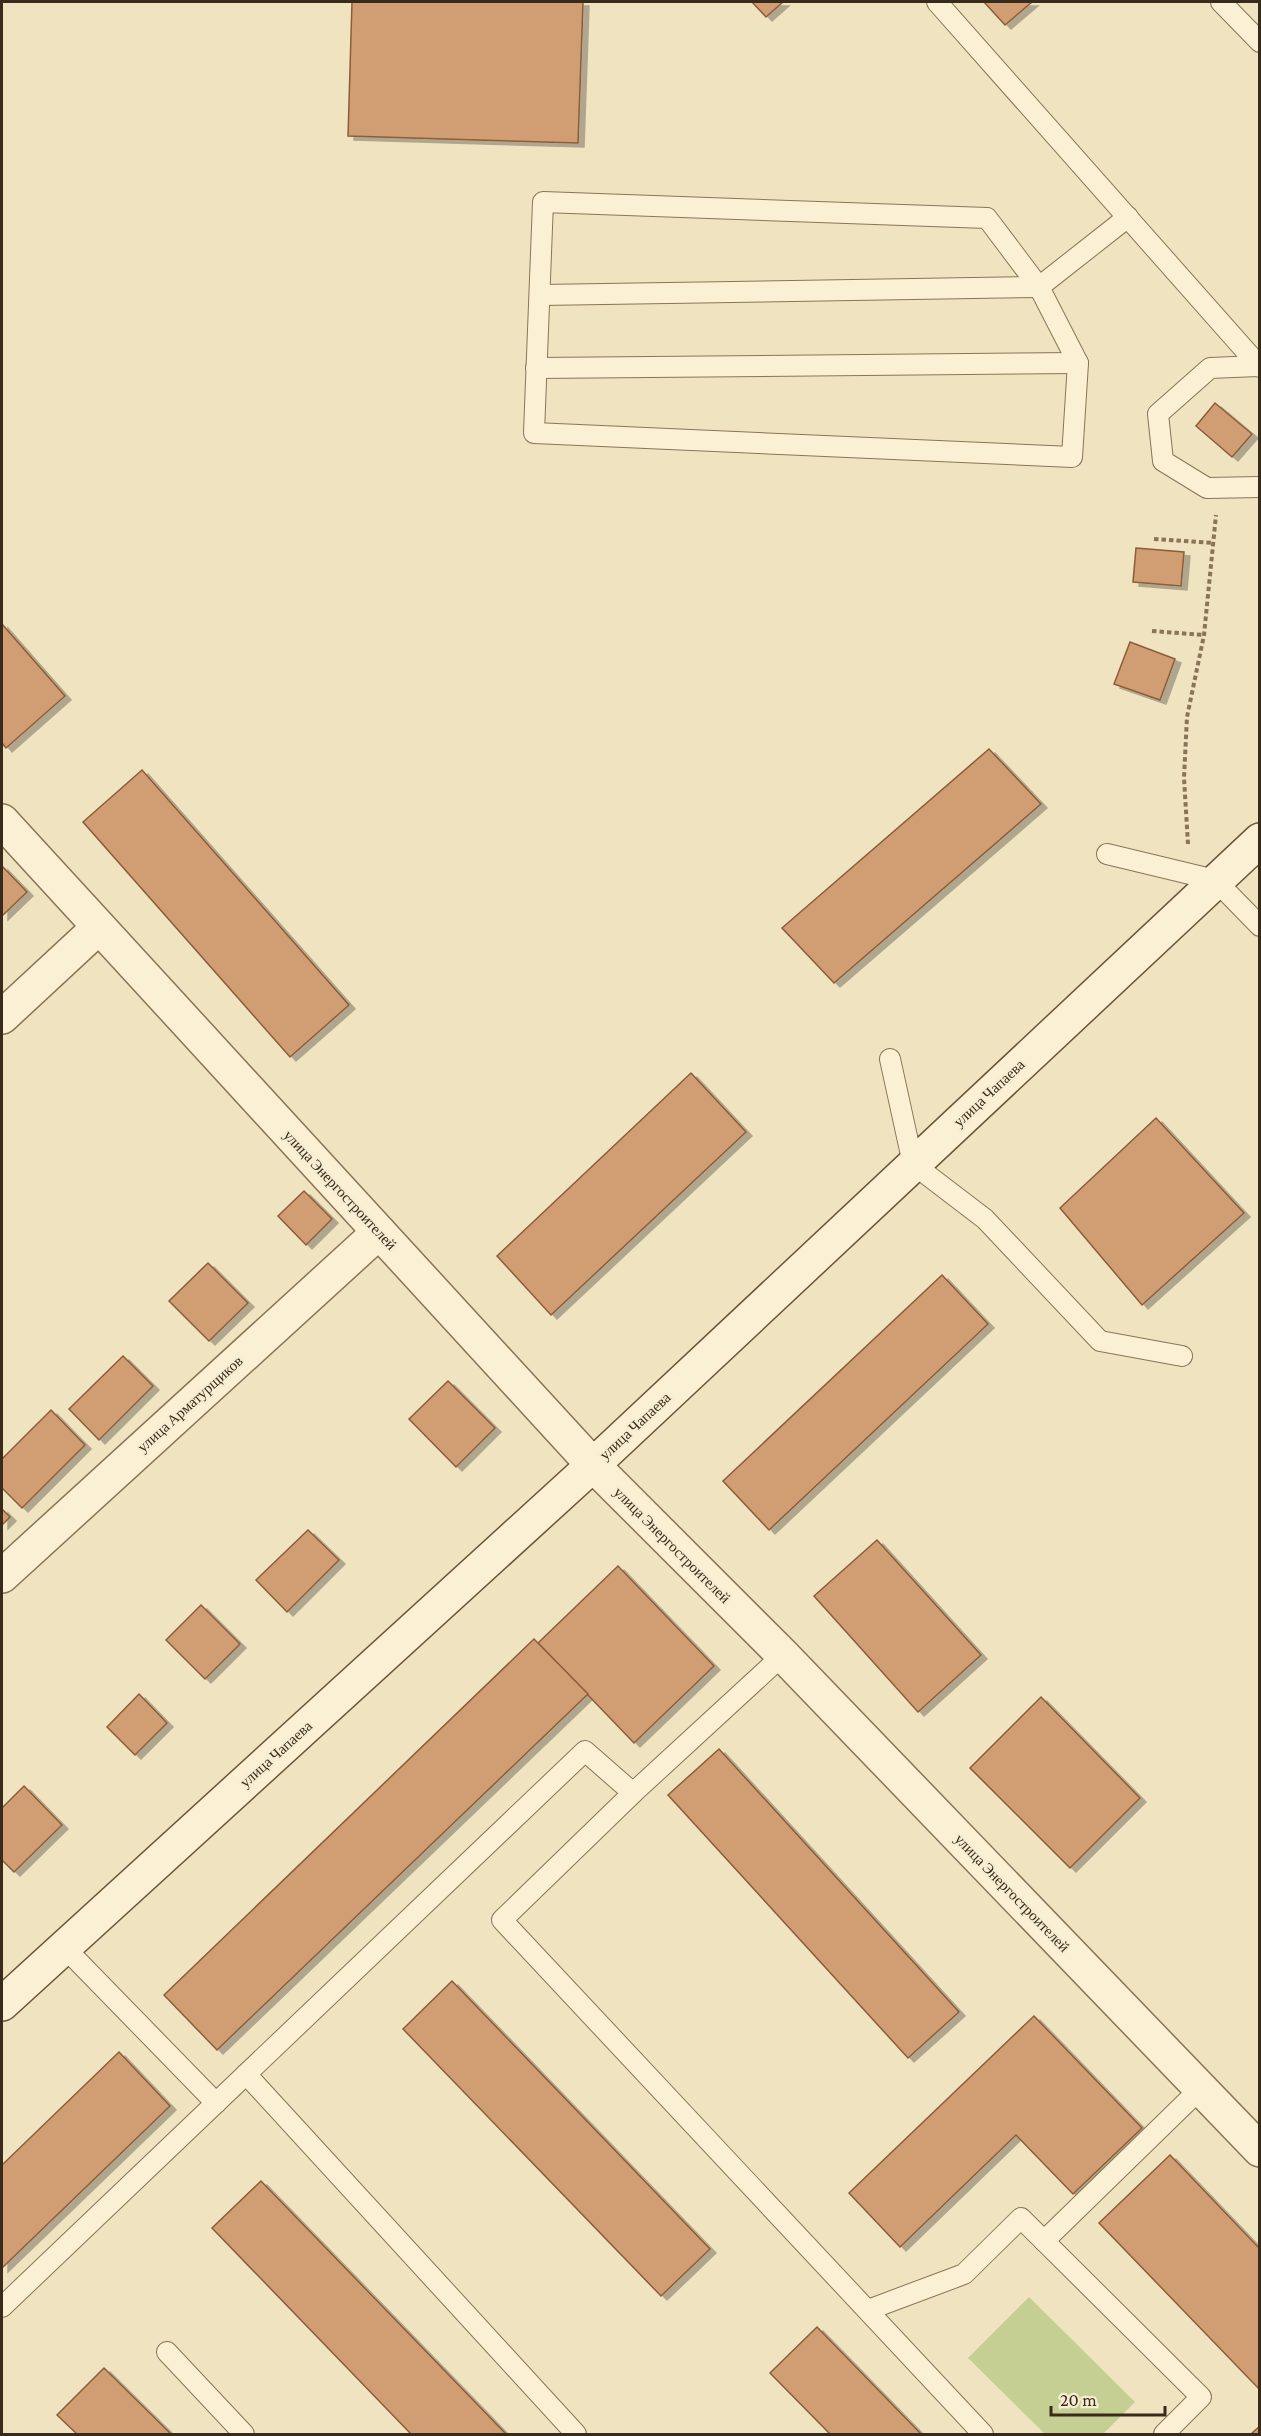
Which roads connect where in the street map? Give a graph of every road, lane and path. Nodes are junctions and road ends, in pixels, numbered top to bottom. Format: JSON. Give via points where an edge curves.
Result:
{"nodes":[{"id":1,"x":938,"y":2,"type":"edge"},
{"id":2,"x":1221,"y":2,"type":"edge"},
{"id":3,"x":1260,"y":42,"type":"edge"},
{"id":4,"x":1128,"y":217,"type":"junction"},
{"id":5,"x":1039,"y":287,"type":"junction"},
{"id":6,"x":540,"y":295,"type":"junction"},
{"id":7,"x":1078,"y":363,"type":"junction"},
{"id":8,"x":1259,"y":367,"type":"edge"},
{"id":9,"x":536,"y":368,"type":"junction"},
{"id":10,"x":1260,"y":487,"type":"edge"},
{"id":11,"x":1218,"y":488,"type":"junction"},
{"id":12,"x":1154,"y":539,"type":"dead end"},
{"id":13,"x":1213,"y":543,"type":"junction"},
{"id":14,"x":1152,"y":631,"type":"dead end"},
{"id":15,"x":1204,"y":635,"type":"junction"},
{"id":16,"x":2,"y":821,"type":"edge"},
{"id":17,"x":1260,"y":840,"type":"edge"},
{"id":18,"x":1107,"y":854,"type":"dead end"},
{"id":19,"x":1203,"y":877,"type":"junction"},
{"id":20,"x":1260,"y":926,"type":"edge"},
{"id":21,"x":99,"y":927,"type":"junction"},
{"id":22,"x":2,"y":1017,"type":"edge"},
{"id":23,"x":890,"y":1059,"type":"dead end"},
{"id":24,"x":913,"y":1164,"type":"junction"},
{"id":25,"x":379,"y":1232,"type":"junction"},
{"id":26,"x":1182,"y":1356,"type":"dead end"},
{"id":27,"x":593,"y":1466,"type":"junction"},
{"id":28,"x":2,"y":1576,"type":"edge"},
{"id":29,"x":783,"y":1655,"type":"junction"},
{"id":30,"x":633,"y":1793,"type":"junction"},
{"id":31,"x":64,"y":1947,"type":"junction"},
{"id":32,"x":2,"y":2004,"type":"edge"},
{"id":33,"x":246,"y":2074,"type":"junction"},
{"id":34,"x":1200,"y":2089,"type":"junction"},
{"id":35,"x":216,"y":2103,"type":"junction"},
{"id":36,"x":1260,"y":2150,"type":"edge"},
{"id":37,"x":1044,"y":2241,"type":"junction"},
{"id":38,"x":2,"y":2307,"type":"edge"},
{"id":39,"x":868,"y":2310,"type":"junction"},
{"id":40,"x":167,"y":2352,"type":"dead end"},
{"id":41,"x":244,"y":2434,"type":"edge"},
{"id":42,"x":576,"y":2434,"type":"edge"},
{"id":43,"x":983,"y":2434,"type":"edge"},
{"id":44,"x":1164,"y":2434,"type":"edge"}],
"edges":[{"from":1,"to":4,"type":"lane"},
{"from":2,"to":3,"type":"lane"},
{"from":4,"to":5,"type":"lane"},
{"from":4,"to":8,"type":"lane"},
{"from":5,"to":6,"type":"lane"},
{"from":5,"to":6,"type":"lane","via":[[987,218],[543,202]]},
{"from":5,"to":7,"type":"lane"},
{"from":6,"to":9,"type":"lane"},
{"from":7,"to":9,"type":"lane"},
{"from":7,"to":9,"type":"lane","via":[[1072,457],[534,433]]},
{"from":8,"to":11,"type":"lane","via":[[1210,368],[1158,414],[1163,461],[1207,488]]},
{"from":10,"to":11,"type":"lane"},
{"from":11,"to":13,"type":"path"},
{"from":12,"to":13,"type":"path"},
{"from":13,"to":15,"type":"path"},
{"from":14,"to":15,"type":"path"},
{"from":15,"to":19,"type":"path","via":[[1187,717],[1184,778]]},
{"from":16,"to":21,"type":"street","name":"улица Энергостроителей"},
{"from":17,"to":19,"type":"street","name":"улица Чапаева"},
{"from":18,"to":19,"type":"lane"},
{"from":19,"to":20,"type":"lane"},
{"from":19,"to":24,"type":"street","name":"улица Чапаева"},
{"from":21,"to":22,"type":"street"},
{"from":21,"to":25,"type":"street","name":"улица Энергостроителей"},
{"from":23,"to":24,"type":"lane"},
{"from":24,"to":26,"type":"lane","via":[[985,1219],[1100,1341]]},
{"from":24,"to":27,"type":"street","name":"улица Чапаева"},
{"from":25,"to":27,"type":"street","name":"улица Энергостроителей"},
{"from":25,"to":28,"type":"street","name":"улица Арматурщиков"},
{"from":27,"to":29,"type":"street","name":"улица Энергостроителей"},
{"from":27,"to":31,"type":"street","name":"улица Чапаева"},
{"from":29,"to":30,"type":"lane"},
{"from":29,"to":34,"type":"street","name":"улица Энергостроителей"},
{"from":30,"to":33,"type":"lane","via":[[585,1750]]},
{"from":30,"to":39,"type":"lane","via":[[501,1920]]},
{"from":31,"to":32,"type":"street","name":"улица Чапаева"},
{"from":31,"to":35,"type":"lane"},
{"from":33,"to":35,"type":"lane"},
{"from":33,"to":42,"type":"lane"},
{"from":34,"to":36,"type":"street","name":"улица Энергостроителей"},
{"from":34,"to":37,"type":"lane"},
{"from":35,"to":38,"type":"lane"},
{"from":37,"to":39,"type":"lane","via":[[1021,2218],[964,2274]]},
{"from":37,"to":44,"type":"lane","via":[[1201,2397]]},
{"from":39,"to":43,"type":"lane"},
{"from":40,"to":41,"type":"lane"}]}
